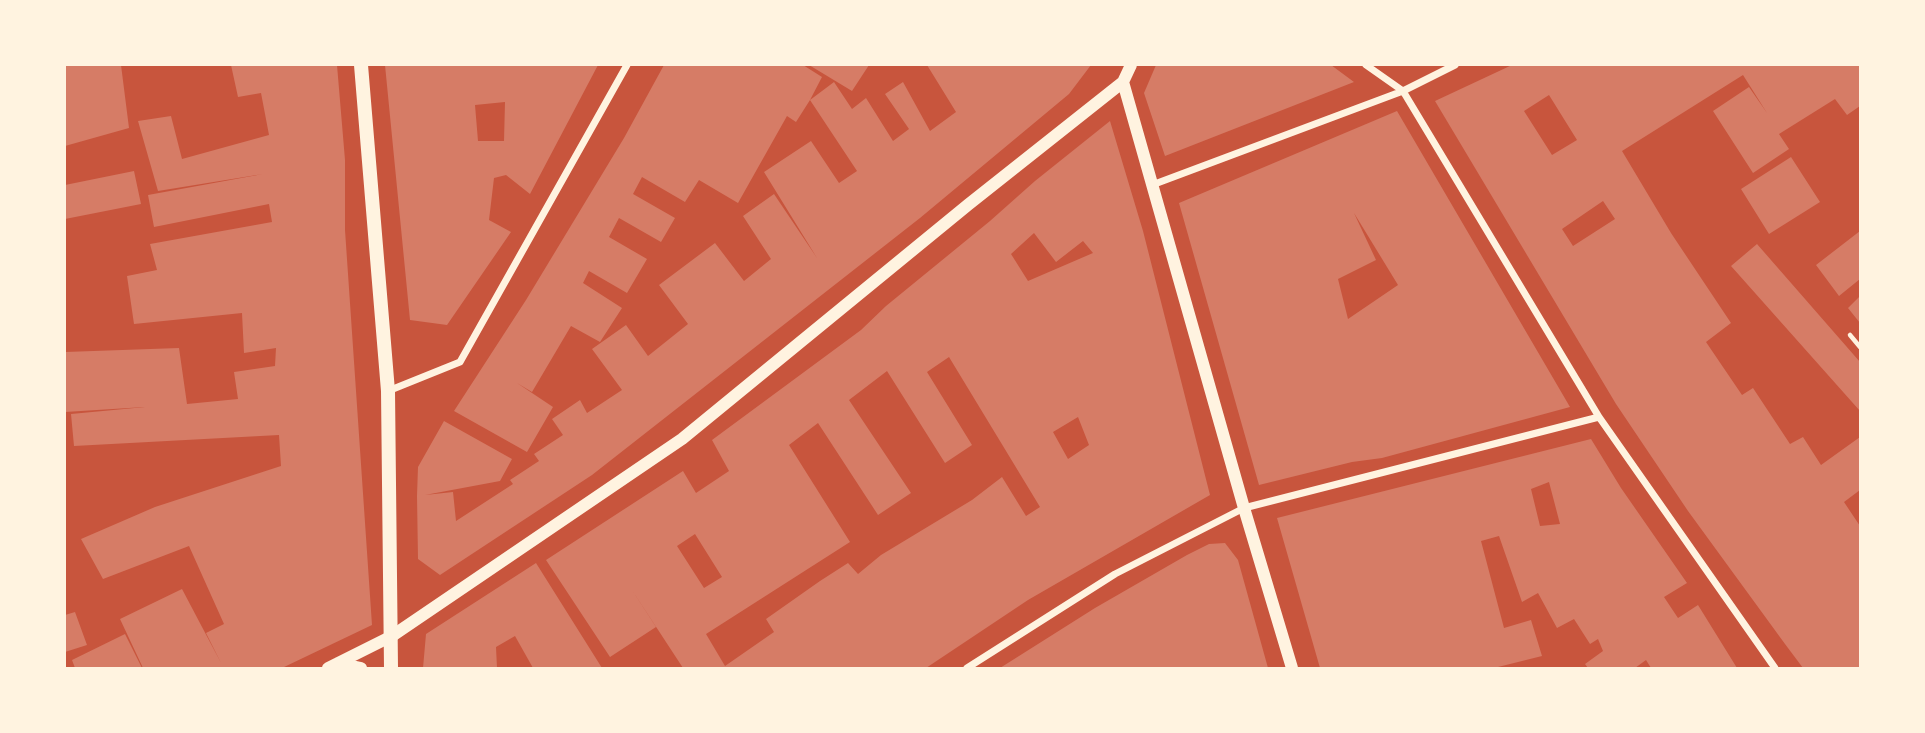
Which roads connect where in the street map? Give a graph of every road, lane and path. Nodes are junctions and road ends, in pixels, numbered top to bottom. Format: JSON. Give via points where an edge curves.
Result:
{"nodes":[{"id":1,"x":361,"y":65,"type":"edge"},
{"id":2,"x":627,"y":65,"type":"edge"},
{"id":3,"x":1131,"y":65,"type":"edge"},
{"id":4,"x":1366,"y":65,"type":"edge"},
{"id":5,"x":1455,"y":65,"type":"edge"},
{"id":6,"x":1123,"y":82,"type":"junction"},
{"id":7,"x":1403,"y":91,"type":"junction"},
{"id":8,"x":1152,"y":185,"type":"junction"},
{"id":9,"x":1850,"y":335,"type":"dead end"},
{"id":10,"x":1860,"y":347,"type":"edge"},
{"id":11,"x":388,"y":391,"type":"junction"},
{"id":12,"x":1599,"y":417,"type":"junction"},
{"id":13,"x":1244,"y":508,"type":"junction"},
{"id":14,"x":392,"y":636,"type":"junction"},
{"id":15,"x":333,"y":666,"type":"edge"},
{"id":16,"x":361,"y":668,"type":"edge"},
{"id":17,"x":391,"y":668,"type":"edge"},
{"id":18,"x":967,"y":668,"type":"edge"},
{"id":19,"x":1292,"y":668,"type":"edge"},
{"id":20,"x":1775,"y":668,"type":"edge"}],
"edges":[{"from":1,"to":11,"type":"main road"},
{"from":2,"to":11,"type":"street","via":[[460,362]]},
{"from":3,"to":6,"type":"street"},
{"from":4,"to":7,"type":"street"},
{"from":5,"to":7,"type":"street"},
{"from":6,"to":8,"type":"street"},
{"from":6,"to":14,"type":"street","via":[[682,439]]},
{"from":7,"to":8,"type":"street"},
{"from":7,"to":12,"type":"street"},
{"from":8,"to":13,"type":"street"},
{"from":9,"to":10,"type":"path"},
{"from":11,"to":14,"type":"main road"},
{"from":12,"to":13,"type":"street"},
{"from":12,"to":20,"type":"street"},
{"from":13,"to":18,"type":"street","via":[[1115,573]]},
{"from":13,"to":19,"type":"street"},
{"from":14,"to":15,"type":"street"},
{"from":14,"to":17,"type":"main road"},
{"from":15,"to":16,"type":"street"}]}
